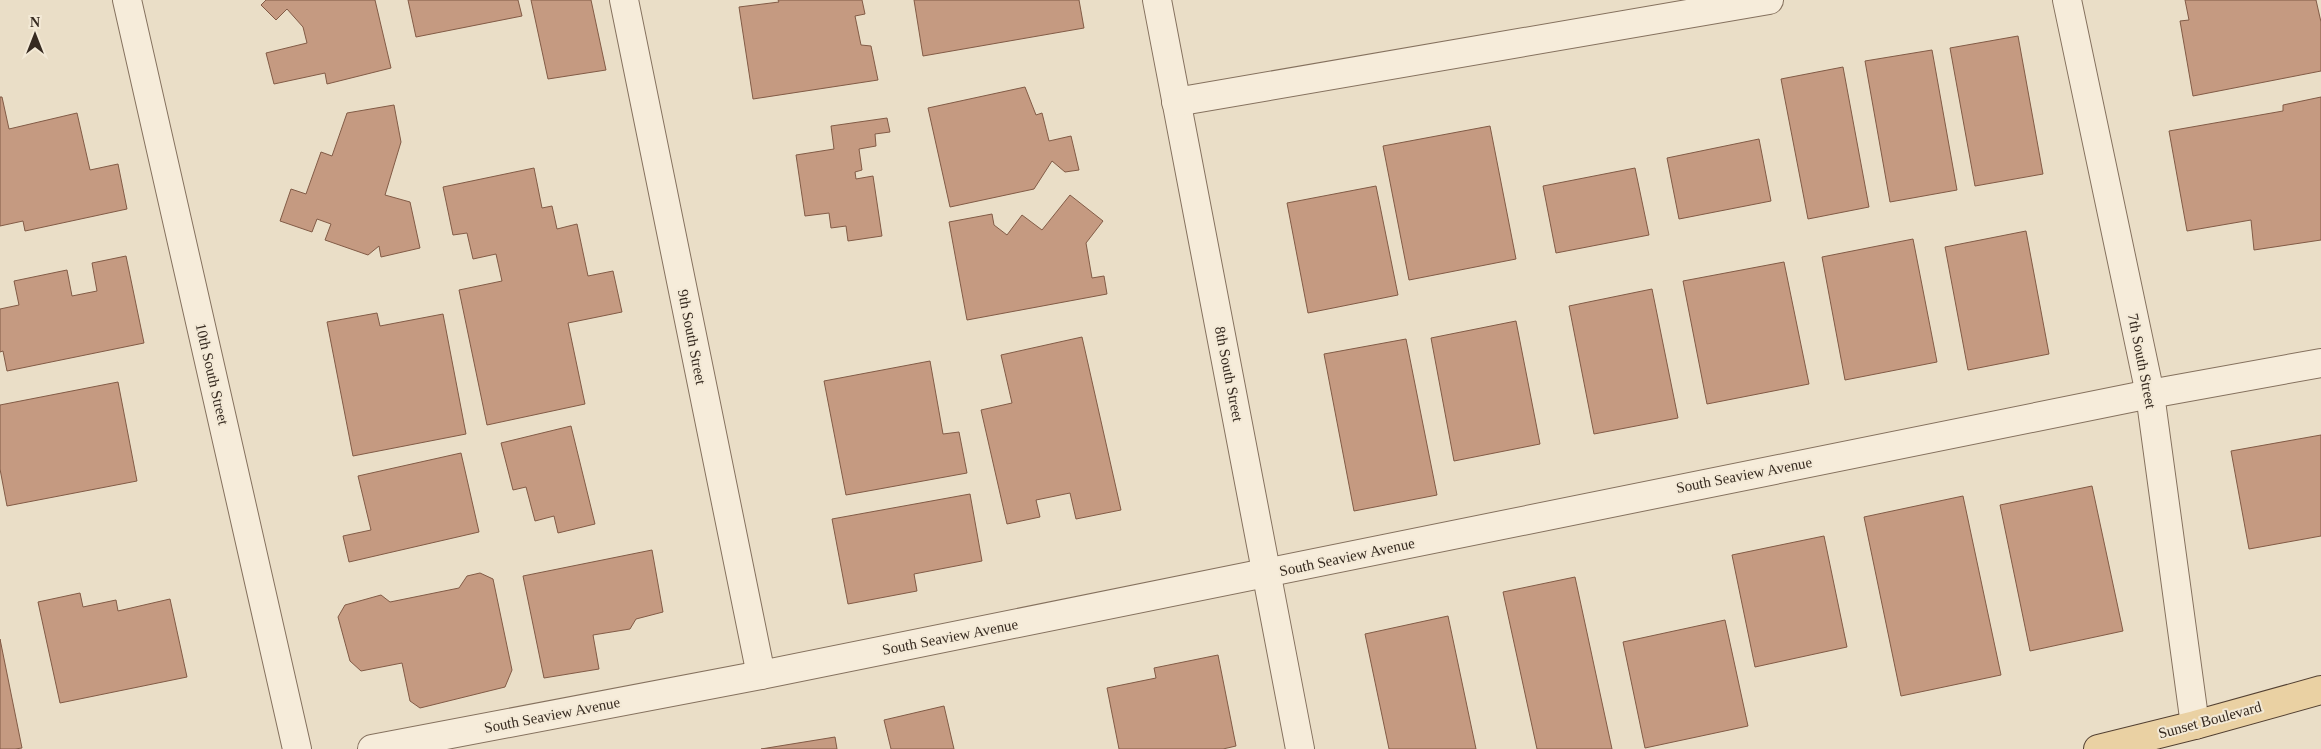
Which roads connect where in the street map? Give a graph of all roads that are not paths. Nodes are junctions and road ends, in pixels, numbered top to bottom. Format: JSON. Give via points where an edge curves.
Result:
{"nodes":[{"id":1,"x":127,"y":0,"type":"edge"},
{"id":2,"x":624,"y":0,"type":"edge"},
{"id":3,"x":1157,"y":0,"type":"edge"},
{"id":4,"x":1769,"y":0,"type":"edge"},
{"id":5,"x":2067,"y":0,"type":"edge"},
{"id":6,"x":1176,"y":102,"type":"junction"},
{"id":7,"x":2321,"y":363,"type":"edge"},
{"id":8,"x":2150,"y":394,"type":"junction"},
{"id":9,"x":1268,"y":573,"type":"junction"},
{"id":10,"x":761,"y":675,"type":"junction"},
{"id":11,"x":2321,"y":690,"type":"edge"},
{"id":12,"x":2195,"y":725,"type":"junction"},
{"id":13,"x":297,"y":749,"type":"edge"},
{"id":14,"x":372,"y":749,"type":"edge"},
{"id":15,"x":1300,"y":749,"type":"edge"},
{"id":16,"x":2098,"y":749,"type":"edge"}],
"edges":[{"from":1,"to":13,"type":"street","name":"10th South Street"},
{"from":2,"to":10,"type":"street","name":"9th South Street"},
{"from":3,"to":6,"type":"street","name":"8th South Street"},
{"from":4,"to":6,"type":"street"},
{"from":5,"to":8,"type":"street","name":"7th South Street"},
{"from":6,"to":9,"type":"street","name":"8th South Street"},
{"from":7,"to":8,"type":"street","name":"South Seaview Avenue"},
{"from":8,"to":9,"type":"street","name":"South Seaview Avenue"},
{"from":8,"to":12,"type":"street","name":"7th South Street"},
{"from":9,"to":10,"type":"street","name":"South Seaview Avenue"},
{"from":9,"to":15,"type":"street","name":"8th South Street"},
{"from":10,"to":14,"type":"street","name":"South Seaview Avenue"},
{"from":11,"to":12,"type":"main road","name":"Sunset Boulevard"},
{"from":12,"to":16,"type":"main road","name":"Sunset Boulevard"}]}
